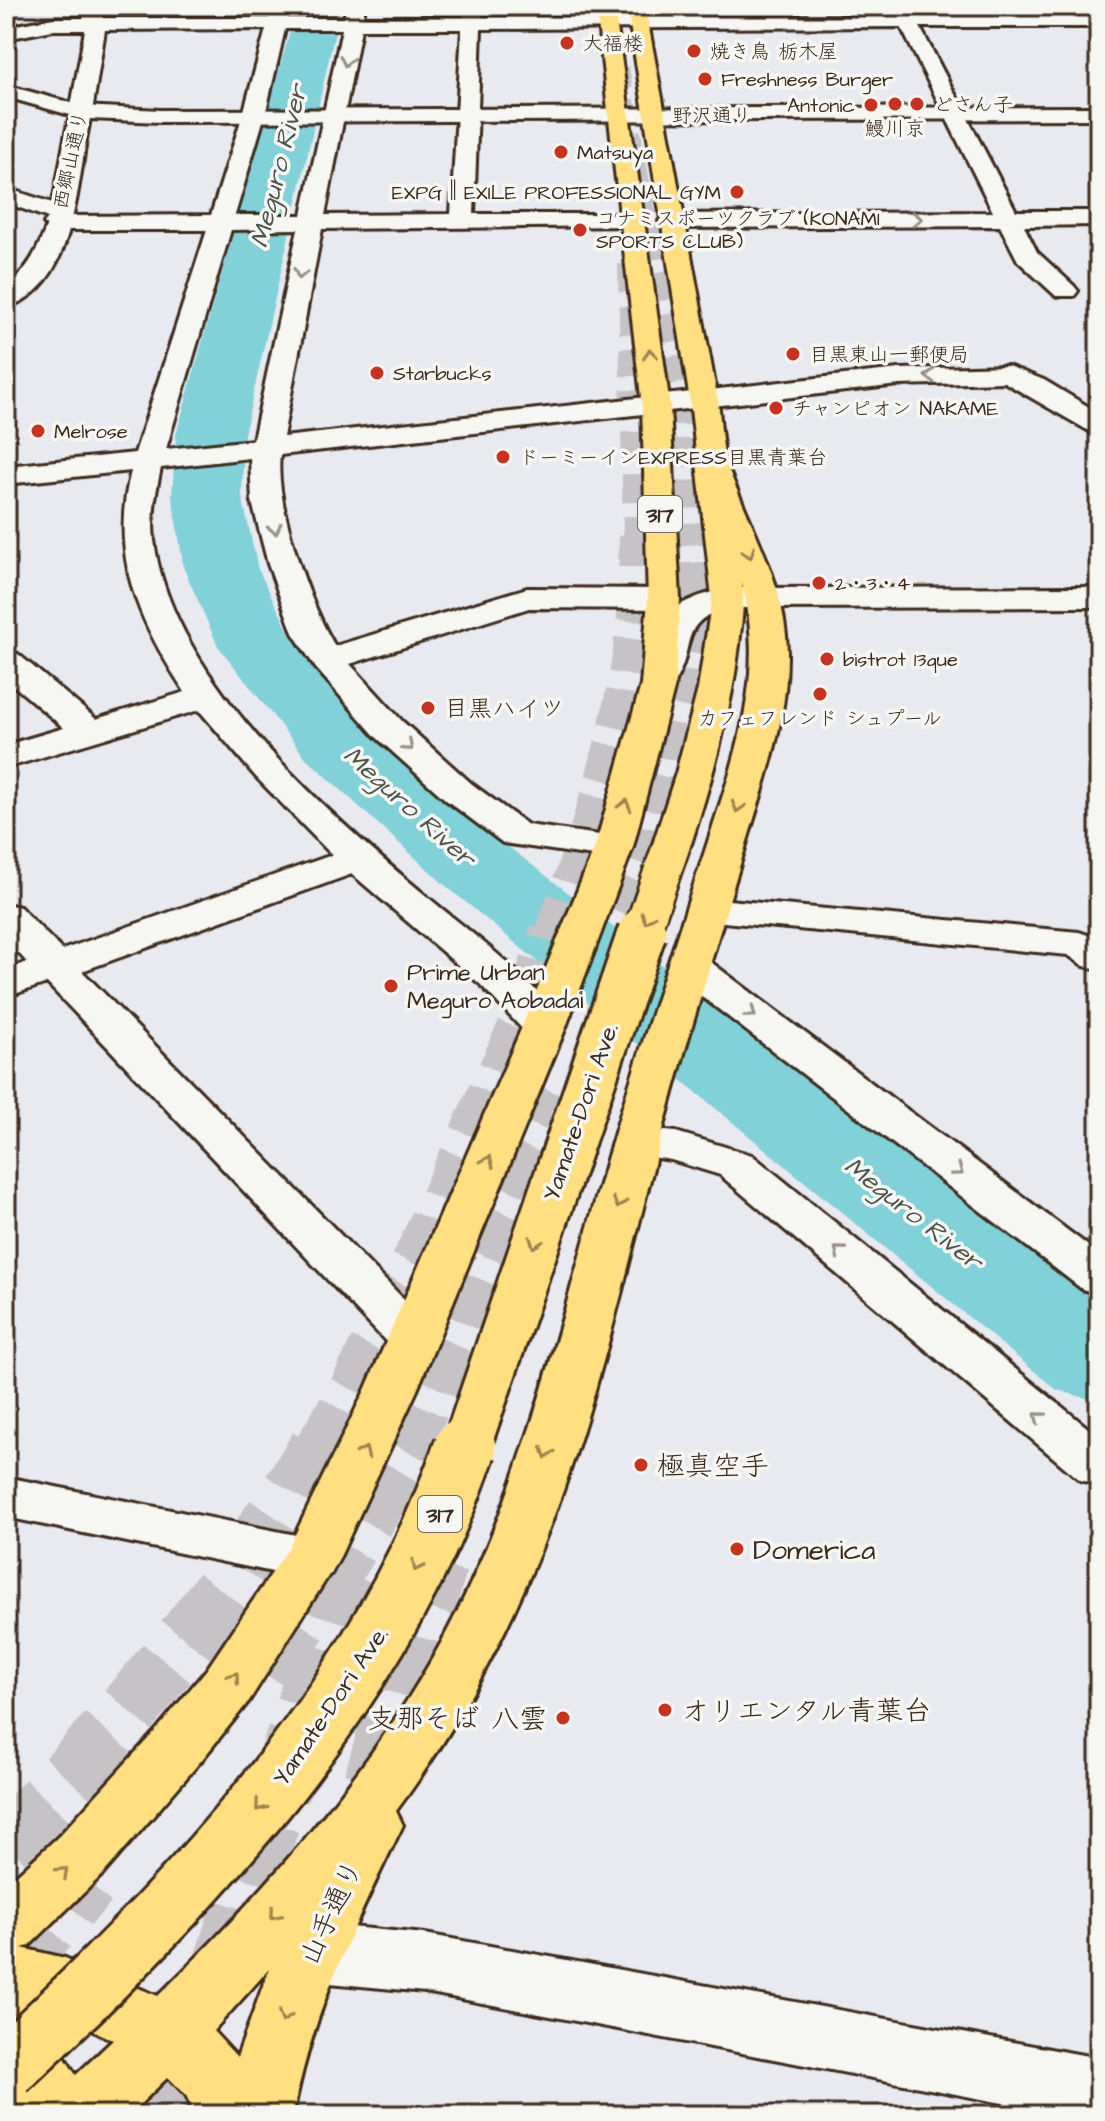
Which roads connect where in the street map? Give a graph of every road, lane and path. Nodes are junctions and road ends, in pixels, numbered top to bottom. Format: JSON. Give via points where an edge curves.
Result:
{"nodes":[{"id":1,"x":75,"y":6,"type":"edge"},
{"id":2,"x":6,"y":13,"type":"edge"},
{"id":3,"x":904,"y":13,"type":"edge"},
{"id":4,"x":473,"y":14,"type":"edge"},
{"id":5,"x":606,"y":14,"type":"edge"},
{"id":6,"x":637,"y":14,"type":"edge"},
{"id":7,"x":91,"y":15,"type":"edge"},
{"id":8,"x":281,"y":17,"type":"edge"},
{"id":9,"x":350,"y":17,"type":"edge"},
{"id":10,"x":1099,"y":21,"type":"edge"},
{"id":11,"x":6,"y":33,"type":"edge"},
{"id":12,"x":6,"y":91,"type":"edge"},
{"id":13,"x":81,"y":112,"type":"junction"},
{"id":14,"x":955,"y":113,"type":"junction"},
{"id":15,"x":1099,"y":113,"type":"edge"},
{"id":16,"x":620,"y":115,"type":"junction"},
{"id":17,"x":654,"y":115,"type":"junction"},
{"id":18,"x":258,"y":116,"type":"junction"},
{"id":19,"x":330,"y":116,"type":"junction"},
{"id":20,"x":467,"y":116,"type":"junction"},
{"id":21,"x":6,"y":195,"type":"edge"},
{"id":22,"x":58,"y":218,"type":"junction"},
{"id":23,"x":1099,"y":218,"type":"edge"},
{"id":24,"x":1010,"y":219,"type":"junction"},
{"id":25,"x":633,"y":221,"type":"junction"},
{"id":26,"x":671,"y":221,"type":"junction"},
{"id":27,"x":226,"y":222,"type":"junction"},
{"id":28,"x":306,"y":222,"type":"junction"},
{"id":29,"x":462,"y":222,"type":"junction"},
{"id":30,"x":1065,"y":291,"type":"dead end"},
{"id":31,"x":6,"y":299,"type":"edge"},
{"id":32,"x":1034,"y":386,"type":"junction"},
{"id":33,"x":1091,"y":388,"type":"dead end"},
{"id":34,"x":704,"y":401,"type":"junction"},
{"id":35,"x":656,"y":406,"type":"junction"},
{"id":36,"x":1099,"y":425,"type":"edge"},
{"id":37,"x":259,"y":447,"type":"junction"},
{"id":38,"x":156,"y":459,"type":"junction"},
{"id":39,"x":6,"y":475,"type":"edge"},
{"id":40,"x":1099,"y":597,"type":"edge"},
{"id":41,"x":745,"y":598,"type":"junction"},
{"id":42,"x":664,"y":599,"type":"junction"},
{"id":43,"x":327,"y":660,"type":"junction"},
{"id":44,"x":6,"y":661,"type":"edge"},
{"id":45,"x":658,"y":685,"type":"junction"},
{"id":46,"x":206,"y":697,"type":"junction"},
{"id":47,"x":89,"y":731,"type":"junction"},
{"id":48,"x":6,"y":757,"type":"edge"},
{"id":49,"x":614,"y":847,"type":"junction"},
{"id":50,"x":358,"y":859,"type":"junction"},
{"id":51,"x":706,"y":910,"type":"junction"},
{"id":52,"x":6,"y":916,"type":"edge"},
{"id":53,"x":1092,"y":945,"type":"edge"},
{"id":54,"x":56,"y":967,"type":"junction"},
{"id":55,"x":687,"y":972,"type":"junction"},
{"id":56,"x":6,"y":984,"type":"edge"},
{"id":57,"x":549,"y":1014,"type":"junction"},
{"id":58,"x":642,"y":1122,"type":"junction"},
{"id":59,"x":1099,"y":1278,"type":"edge"},
{"id":60,"x":412,"y":1338,"type":"junction"},
{"id":61,"x":1099,"y":1466,"type":"edge"},
{"id":62,"x":6,"y":1497,"type":"edge"},
{"id":63,"x":311,"y":1559,"type":"junction"},
{"id":64,"x":425,"y":1719,"type":"junction"},
{"id":65,"x":6,"y":1926,"type":"edge"},
{"id":66,"x":308,"y":1952,"type":"junction"},
{"id":67,"x":6,"y":1974,"type":"edge"},
{"id":68,"x":6,"y":2025,"type":"edge"},
{"id":69,"x":169,"y":2033,"type":"junction"},
{"id":70,"x":6,"y":2068,"type":"edge"},
{"id":71,"x":1099,"y":2090,"type":"edge"},
{"id":72,"x":62,"y":2115,"type":"edge"},
{"id":73,"x":82,"y":2115,"type":"edge"},
{"id":74,"x":231,"y":2115,"type":"edge"},
{"id":75,"x":258,"y":2115,"type":"edge"}],
"edges":[{"from":1,"to":2,"type":"street"},
{"from":3,"to":6,"type":"street"},
{"from":3,"to":10,"type":"street"},
{"from":3,"to":14,"type":"street"},
{"from":4,"to":5,"type":"street"},
{"from":4,"to":9,"type":"street"},
{"from":4,"to":20,"type":"street"},
{"from":5,"to":6,"type":"street"},
{"from":5,"to":16,"type":"main road","number":"317"},
{"from":6,"to":17,"type":"main road","number":"317"},
{"from":7,"to":8,"type":"street"},
{"from":7,"to":11,"type":"street"},
{"from":7,"to":13,"type":"street","name":"西郷山通り"},
{"from":8,"to":9,"type":"street"},
{"from":8,"to":18,"type":"street"},
{"from":9,"to":19,"type":"street","one_way":true},
{"from":12,"to":13,"type":"street"},
{"from":13,"to":18,"type":"street"},
{"from":13,"to":22,"type":"street","name":"西郷山通り"},
{"from":14,"to":15,"type":"street","name":"野沢通り"},
{"from":14,"to":17,"type":"street","name":"野沢通り"},
{"from":14,"to":24,"type":"street"},
{"from":16,"to":17,"type":"street","name":"野沢通り"},
{"from":16,"to":20,"type":"street","name":"野沢通り"},
{"from":16,"to":25,"type":"main road","number":"317"},
{"from":17,"to":26,"type":"main road","number":"317"},
{"from":18,"to":19,"type":"street","name":"野沢通り"},
{"from":18,"to":27,"type":"street"},
{"from":19,"to":20,"type":"street","name":"野沢通り"},
{"from":19,"to":28,"type":"street"},
{"from":20,"to":29,"type":"street"},
{"from":21,"to":22,"type":"street"},
{"from":22,"to":27,"type":"street"},
{"from":22,"to":31,"type":"street","name":"西郷山通り","via":[[45,262]]},
{"from":23,"to":24,"type":"street"},
{"from":26,"to":24,"type":"street","one_way":true},
{"from":24,"to":30,"type":"street","via":[[1027,256]]},
{"from":25,"to":29,"type":"street"},
{"from":35,"to":25,"type":"main road","number":"317","one_way":true},
{"from":26,"to":34,"type":"main road","number":"317"},
{"from":27,"to":28,"type":"street"},
{"from":27,"to":38,"type":"street"},
{"from":28,"to":29,"type":"street"},
{"from":28,"to":37,"type":"street","one_way":true},
{"from":32,"to":33,"type":"street"},
{"from":32,"to":34,"type":"street","one_way":true,"via":[[1008,374],[899,377]]},
{"from":32,"to":36,"type":"street"},
{"from":34,"to":35,"type":"street"},
{"from":34,"to":41,"type":"main road","number":"317","one_way":true,"via":[[708,455],[747,546]]},
{"from":35,"to":37,"type":"street"},
{"from":35,"to":42,"type":"main road","number":"317"},
{"from":37,"to":38,"type":"street"},
{"from":37,"to":43,"type":"street","one_way":true,"via":[[284,564],[310,633]]},
{"from":38,"to":39,"type":"street"},
{"from":38,"to":46,"type":"street","via":[[137,513],[142,560],[181,661]]},
{"from":40,"to":41,"type":"street"},
{"from":41,"to":45,"type":"street","via":[[682,616]]},
{"from":41,"to":51,"type":"main road","number":"317","one_way":true,"via":[[770,650],[766,693]]},
{"from":41,"to":70,"type":"main road","name":"Yamate-Dori Ave.","number":"317","one_way":true,"bridge":true,"via":[[724,641],[695,773],[672,844],[454,1481],[398,1604],[361,1668],[266,1800],[144,1937]]},
{"from":42,"to":43,"type":"street","via":[[527,598]]},
{"from":42,"to":45,"type":"main road","number":"317"},
{"from":43,"to":49,"type":"street","one_way":true,"via":[[389,729],[517,835]]},
{"from":44,"to":47,"type":"street"},
{"from":49,"to":45,"type":"main road","number":"317","one_way":true},
{"from":46,"to":47,"type":"street"},
{"from":46,"to":50,"type":"street"},
{"from":47,"to":48,"type":"street"},
{"from":49,"to":57,"type":"main road","number":"317"},
{"from":50,"to":54,"type":"street"},
{"from":50,"to":57,"type":"street"},
{"from":51,"to":53,"type":"street"},
{"from":51,"to":55,"type":"main road","number":"317"},
{"from":52,"to":54,"type":"street"},
{"from":54,"to":56,"type":"street"},
{"from":54,"to":60,"type":"street"},
{"from":55,"to":58,"type":"main road","number":"317"},
{"from":55,"to":59,"type":"street","one_way":true},
{"from":60,"to":57,"type":"main road","number":"317","one_way":true},
{"from":61,"to":58,"type":"street","one_way":true,"via":[[736,1165],[676,1146]]},
{"from":58,"to":64,"type":"main road","one_way":true,"via":[[521,1531],[487,1609]]},
{"from":63,"to":60,"type":"main road","number":"317","one_way":true,"via":[[366,1449]]},
{"from":62,"to":63,"type":"street"},
{"from":65,"to":63,"type":"main road","number":"317","one_way":true,"via":[[82,1854],[228,1685]]},
{"from":64,"to":66,"type":"main road","name":"山手通り"},
{"from":64,"to":69,"type":"main road","one_way":true,"via":[[303,1881]]},
{"from":66,"to":71,"type":"street","via":[[425,1963]]},
{"from":66,"to":75,"type":"main road","name":"山手通り","one_way":true,"via":[[263,2084]]},
{"from":67,"to":69,"type":"main road","via":[[65,1987]]},
{"from":68,"to":72,"type":"main road"},
{"from":69,"to":73,"type":"main road"},
{"from":69,"to":74,"type":"main road","via":[[210,2073]]}]}
